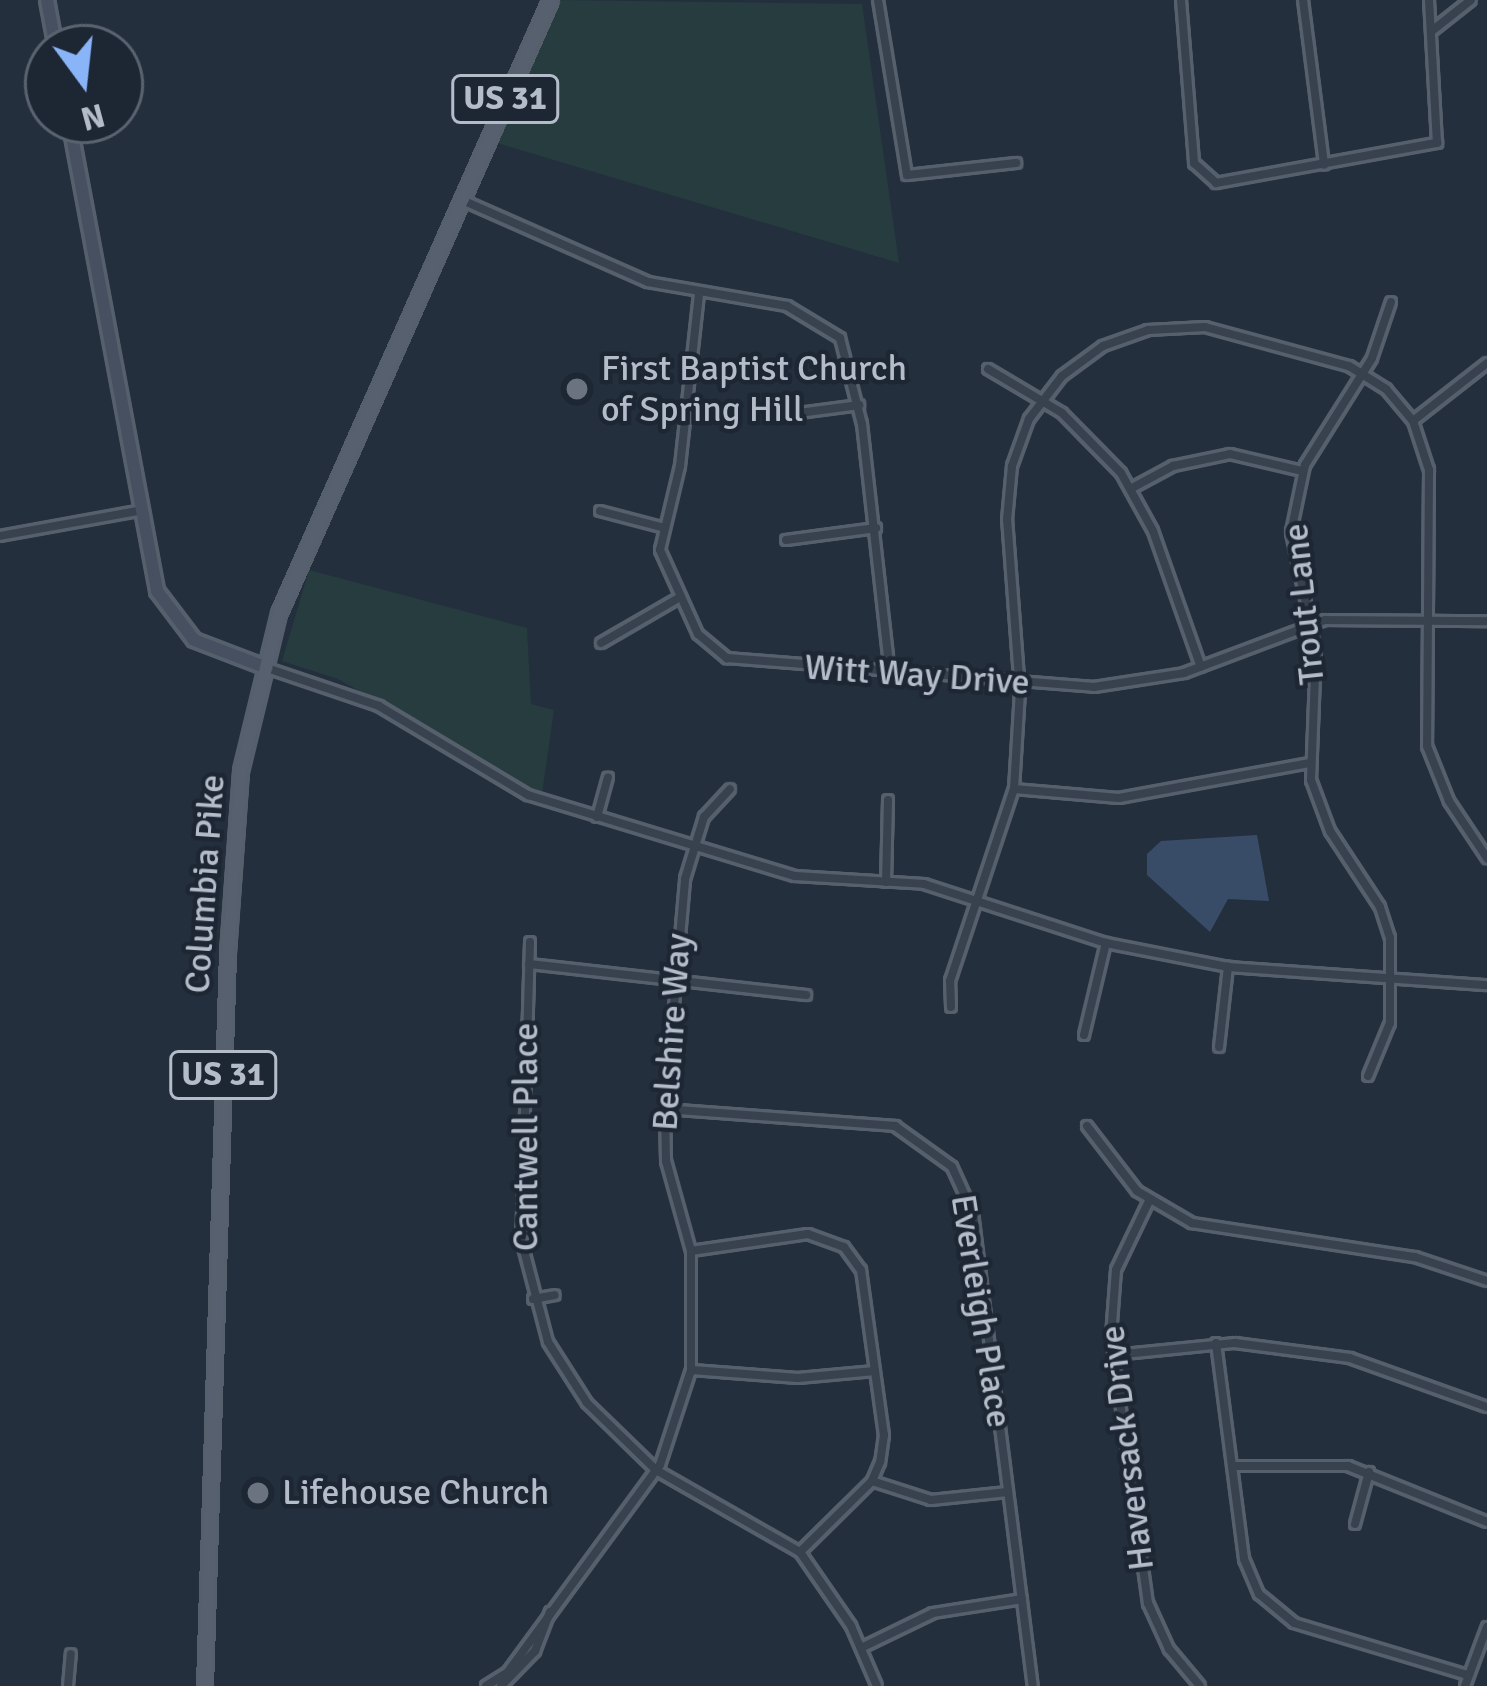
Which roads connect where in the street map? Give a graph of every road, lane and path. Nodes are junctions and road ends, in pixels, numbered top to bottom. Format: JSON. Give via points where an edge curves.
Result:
{"nodes":[{"id":1,"x":550,"y":0,"type":"edge"},
{"id":2,"x":878,"y":0,"type":"edge"},
{"id":3,"x":1181,"y":0,"type":"edge"},
{"id":4,"x":1303,"y":0,"type":"edge"},
{"id":5,"x":1429,"y":0,"type":"edge"},
{"id":6,"x":1471,"y":0,"type":"edge"},
{"id":7,"x":1433,"y":29,"type":"junction"},
{"id":8,"x":73,"y":144,"type":"edge"},
{"id":9,"x":1016,"y":163,"type":"dead end"},
{"id":10,"x":1324,"y":166,"type":"junction"},
{"id":11,"x":460,"y":200,"type":"junction"},
{"id":12,"x":699,"y":294,"type":"junction"},
{"id":13,"x":1391,"y":302,"type":"dead end"},
{"id":14,"x":1487,"y":363,"type":"edge"},
{"id":15,"x":988,"y":370,"type":"dead end"},
{"id":16,"x":1364,"y":373,"type":"junction"},
{"id":17,"x":1042,"y":399,"type":"junction"},
{"id":18,"x":859,"y":405,"type":"junction"},
{"id":19,"x":784,"y":415,"type":"dead end"},
{"id":20,"x":1413,"y":421,"type":"junction"},
{"id":21,"x":1302,"y":471,"type":"junction"},
{"id":22,"x":1132,"y":488,"type":"junction"},
{"id":23,"x":138,"y":511,"type":"junction"},
{"id":24,"x":600,"y":511,"type":"dead end"},
{"id":25,"x":665,"y":528,"type":"junction"},
{"id":26,"x":876,"y":528,"type":"junction"},
{"id":27,"x":0,"y":536,"type":"edge"},
{"id":28,"x":786,"y":540,"type":"dead end"},
{"id":29,"x":677,"y":599,"type":"junction"},
{"id":30,"x":1426,"y":619,"type":"junction"},
{"id":31,"x":1487,"y":621,"type":"edge"},
{"id":32,"x":1311,"y":623,"type":"junction"},
{"id":33,"x":601,"y":643,"type":"dead end"},
{"id":34,"x":267,"y":668,"type":"junction"},
{"id":35,"x":1201,"y":668,"type":"junction"},
{"id":36,"x":890,"y":673,"type":"junction"},
{"id":37,"x":1020,"y":683,"type":"junction"},
{"id":38,"x":1309,"y":763,"type":"junction"},
{"id":39,"x":608,"y":777,"type":"dead end"},
{"id":40,"x":730,"y":789,"type":"dead end"},
{"id":41,"x":1014,"y":789,"type":"junction"},
{"id":42,"x":888,"y":800,"type":"dead end"},
{"id":43,"x":597,"y":817,"type":"junction"},
{"id":44,"x":694,"y":844,"type":"junction"},
{"id":45,"x":1487,"y":858,"type":"edge"},
{"id":46,"x":886,"y":882,"type":"junction"},
{"id":47,"x":982,"y":902,"type":"junction"},
{"id":48,"x":530,"y":942,"type":"dead end"},
{"id":49,"x":1106,"y":943,"type":"junction"},
{"id":50,"x":529,"y":964,"type":"junction"},
{"id":51,"x":1228,"y":968,"type":"junction"},
{"id":52,"x":1391,"y":977,"type":"junction"},
{"id":53,"x":1487,"y":985,"type":"edge"},
{"id":54,"x":675,"y":986,"type":"junction"},
{"id":55,"x":806,"y":995,"type":"dead end"},
{"id":56,"x":951,"y":1007,"type":"dead end"},
{"id":57,"x":1084,"y":1035,"type":"dead end"},
{"id":58,"x":1220,"y":1047,"type":"dead end"},
{"id":59,"x":1368,"y":1076,"type":"dead end"},
{"id":60,"x":665,"y":1109,"type":"junction"},
{"id":61,"x":1087,"y":1126,"type":"dead end"},
{"id":62,"x":1150,"y":1201,"type":"junction"},
{"id":63,"x":691,"y":1251,"type":"junction"},
{"id":64,"x":1487,"y":1280,"type":"edge"},
{"id":65,"x":555,"y":1295,"type":"dead end"},
{"id":66,"x":532,"y":1299,"type":"junction"},
{"id":67,"x":1216,"y":1343,"type":"junction"},
{"id":68,"x":1114,"y":1355,"type":"junction"},
{"id":69,"x":691,"y":1370,"type":"junction"},
{"id":70,"x":875,"y":1371,"type":"junction"},
{"id":71,"x":1487,"y":1407,"type":"edge"},
{"id":72,"x":1232,"y":1466,"type":"junction"},
{"id":73,"x":656,"y":1470,"type":"junction"},
{"id":74,"x":1369,"y":1472,"type":"junction"},
{"id":75,"x":872,"y":1480,"type":"junction"},
{"id":76,"x":1008,"y":1492,"type":"junction"},
{"id":77,"x":1487,"y":1522,"type":"edge"},
{"id":78,"x":1355,"y":1524,"type":"dead end"},
{"id":79,"x":800,"y":1552,"type":"junction"},
{"id":80,"x":1022,"y":1599,"type":"junction"},
{"id":81,"x":1487,"y":1627,"type":"edge"},
{"id":82,"x":861,"y":1648,"type":"junction"},
{"id":83,"x":71,"y":1654,"type":"dead end"},
{"id":84,"x":507,"y":1673,"type":"junction"},
{"id":85,"x":1466,"y":1681,"type":"edge"},
{"id":86,"x":68,"y":1686,"type":"edge"},
{"id":87,"x":205,"y":1686,"type":"edge"},
{"id":88,"x":486,"y":1686,"type":"edge"},
{"id":89,"x":501,"y":1686,"type":"edge"},
{"id":90,"x":878,"y":1686,"type":"edge"},
{"id":91,"x":1033,"y":1686,"type":"edge"},
{"id":92,"x":1199,"y":1686,"type":"edge"}],
"edges":[{"from":1,"to":11,"type":"main road","number":"US 31"},
{"from":2,"to":9,"type":"street","via":[[904,172],[934,177]]},
{"from":3,"to":10,"type":"street","via":[[1194,163],[1203,178],[1228,182]]},
{"from":4,"to":10,"type":"street"},
{"from":5,"to":7,"type":"street"},
{"from":6,"to":7,"type":"street"},
{"from":7,"to":10,"type":"street","via":[[1437,143]]},
{"from":8,"to":23,"type":"main road"},
{"from":11,"to":12,"type":"street","via":[[648,282]]},
{"from":11,"to":34,"type":"main road","name":"Columbia Pike","number":"US 31","via":[[334,480],[279,614]]},
{"from":12,"to":18,"type":"street","via":[[807,313],[847,350]]},
{"from":12,"to":25,"type":"street","name":"Witt Way Drive"},
{"from":13,"to":16,"type":"street","name":"Trout Lane"},
{"from":14,"to":20,"type":"street"},
{"from":15,"to":17,"type":"street"},
{"from":16,"to":17,"type":"street","via":[[1248,337],[1164,327],[1089,353]]},
{"from":16,"to":20,"type":"street"},
{"from":16,"to":21,"type":"street","name":"Trout Lane"},
{"from":17,"to":22,"type":"street","via":[[1091,438]]},
{"from":17,"to":37,"type":"street","via":[[1012,466],[1007,520]]},
{"from":18,"to":19,"type":"street"},
{"from":18,"to":26,"type":"street"},
{"from":20,"to":30,"type":"street","via":[[1429,470]]},
{"from":21,"to":22,"type":"street","via":[[1230,454],[1173,466]]},
{"from":21,"to":32,"type":"street","name":"Trout Lane","via":[[1291,541]]},
{"from":22,"to":35,"type":"street"},
{"from":23,"to":27,"type":"street"},
{"from":23,"to":34,"type":"main road","via":[[170,616],[212,651]]},
{"from":24,"to":25,"type":"street"},
{"from":25,"to":29,"type":"street","name":"Witt Way Drive","via":[[661,558]]},
{"from":26,"to":28,"type":"street"},
{"from":26,"to":36,"type":"street"},
{"from":29,"to":33,"type":"street"},
{"from":29,"to":36,"type":"street","name":"Witt Way Drive","via":[[704,641],[728,658]]},
{"from":30,"to":31,"type":"street","name":"Witt Way Drive"},
{"from":30,"to":32,"type":"street","name":"Witt Way Drive"},
{"from":30,"to":45,"type":"street","via":[[1427,746],[1441,786]]},
{"from":32,"to":35,"type":"street","name":"Witt Way Drive"},
{"from":32,"to":38,"type":"street","name":"Trout Lane"},
{"from":34,"to":43,"type":"street","via":[[379,706],[528,794]]},
{"from":34,"to":87,"type":"main road","name":"Columbia Pike","number":"US 31","via":[[232,845]]},
{"from":35,"to":37,"type":"street","name":"Witt Way Drive","via":[[1111,686]]},
{"from":36,"to":37,"type":"street","name":"Witt Way Drive"},
{"from":37,"to":41,"type":"street"},
{"from":38,"to":41,"type":"street","via":[[1148,796]]},
{"from":38,"to":52,"type":"street","name":"Trout Lane","via":[[1330,831],[1384,915]]},
{"from":39,"to":43,"type":"street"},
{"from":40,"to":44,"type":"street","via":[[712,803]]},
{"from":41,"to":47,"type":"street"},
{"from":42,"to":46,"type":"street"},
{"from":43,"to":44,"type":"street"},
{"from":44,"to":46,"type":"street","via":[[795,876]]},
{"from":44,"to":54,"type":"street","name":"Belshire Way"},
{"from":46,"to":47,"type":"street"},
{"from":47,"to":49,"type":"street"},
{"from":47,"to":56,"type":"street","via":[[950,981]]},
{"from":48,"to":50,"type":"street","name":"Cantwell Place"},
{"from":49,"to":51,"type":"street"},
{"from":49,"to":57,"type":"street"},
{"from":50,"to":54,"type":"street"},
{"from":50,"to":66,"type":"street","name":"Cantwell Place","via":[[520,1205]]},
{"from":51,"to":52,"type":"street"},
{"from":51,"to":58,"type":"street"},
{"from":52,"to":53,"type":"street"},
{"from":52,"to":59,"type":"street","name":"Trout Lane","via":[[1386,1038]]},
{"from":54,"to":55,"type":"street"},
{"from":54,"to":60,"type":"street","name":"Belshire Way"},
{"from":60,"to":63,"type":"street","name":"Belshire Way","via":[[666,1161]]},
{"from":60,"to":76,"type":"street","name":"Everleigh Place","via":[[895,1126],[943,1154],[973,1213]]},
{"from":61,"to":62,"type":"street"},
{"from":62,"to":64,"type":"street","via":[[1206,1226],[1415,1257]]},
{"from":62,"to":68,"type":"street","name":"Haversack Drive","via":[[1113,1283]]},
{"from":63,"to":69,"type":"street","name":"Belshire Way"},
{"from":63,"to":70,"type":"street","via":[[787,1233],[833,1240],[861,1270]]},
{"from":65,"to":66,"type":"street"},
{"from":66,"to":73,"type":"street","name":"Cantwell Place","via":[[587,1403]]},
{"from":67,"to":68,"type":"street"},
{"from":67,"to":71,"type":"street","via":[[1366,1360]]},
{"from":67,"to":72,"type":"street"},
{"from":68,"to":92,"type":"street","name":"Haversack Drive","via":[[1148,1604]]},
{"from":69,"to":70,"type":"street","via":[[798,1378]]},
{"from":69,"to":73,"type":"street","name":"Belshire Way"},
{"from":70,"to":75,"type":"street","via":[[884,1435]]},
{"from":72,"to":74,"type":"street","via":[[1305,1460]]},
{"from":72,"to":85,"type":"street","via":[[1246,1568],[1268,1604],[1307,1628]]},
{"from":73,"to":79,"type":"street","name":"Cantwell Place"},
{"from":73,"to":84,"type":"street","name":"Belshire Way","via":[[551,1608],[535,1652]]},
{"from":74,"to":77,"type":"street"},
{"from":74,"to":78,"type":"street"},
{"from":75,"to":76,"type":"street","via":[[931,1500]]},
{"from":75,"to":79,"type":"street"},
{"from":76,"to":80,"type":"street","name":"Everleigh Place"},
{"from":79,"to":82,"type":"street","name":"Cantwell Place"},
{"from":80,"to":82,"type":"street","via":[[933,1613]]},
{"from":80,"to":91,"type":"street","name":"Everleigh Place"},
{"from":81,"to":85,"type":"street"},
{"from":82,"to":90,"type":"street","name":"Cantwell Place"},
{"from":83,"to":86,"type":"street"},
{"from":84,"to":88,"type":"street","name":"Belshire Way"},
{"from":84,"to":89,"type":"street","name":"Belshire Way"}]}
